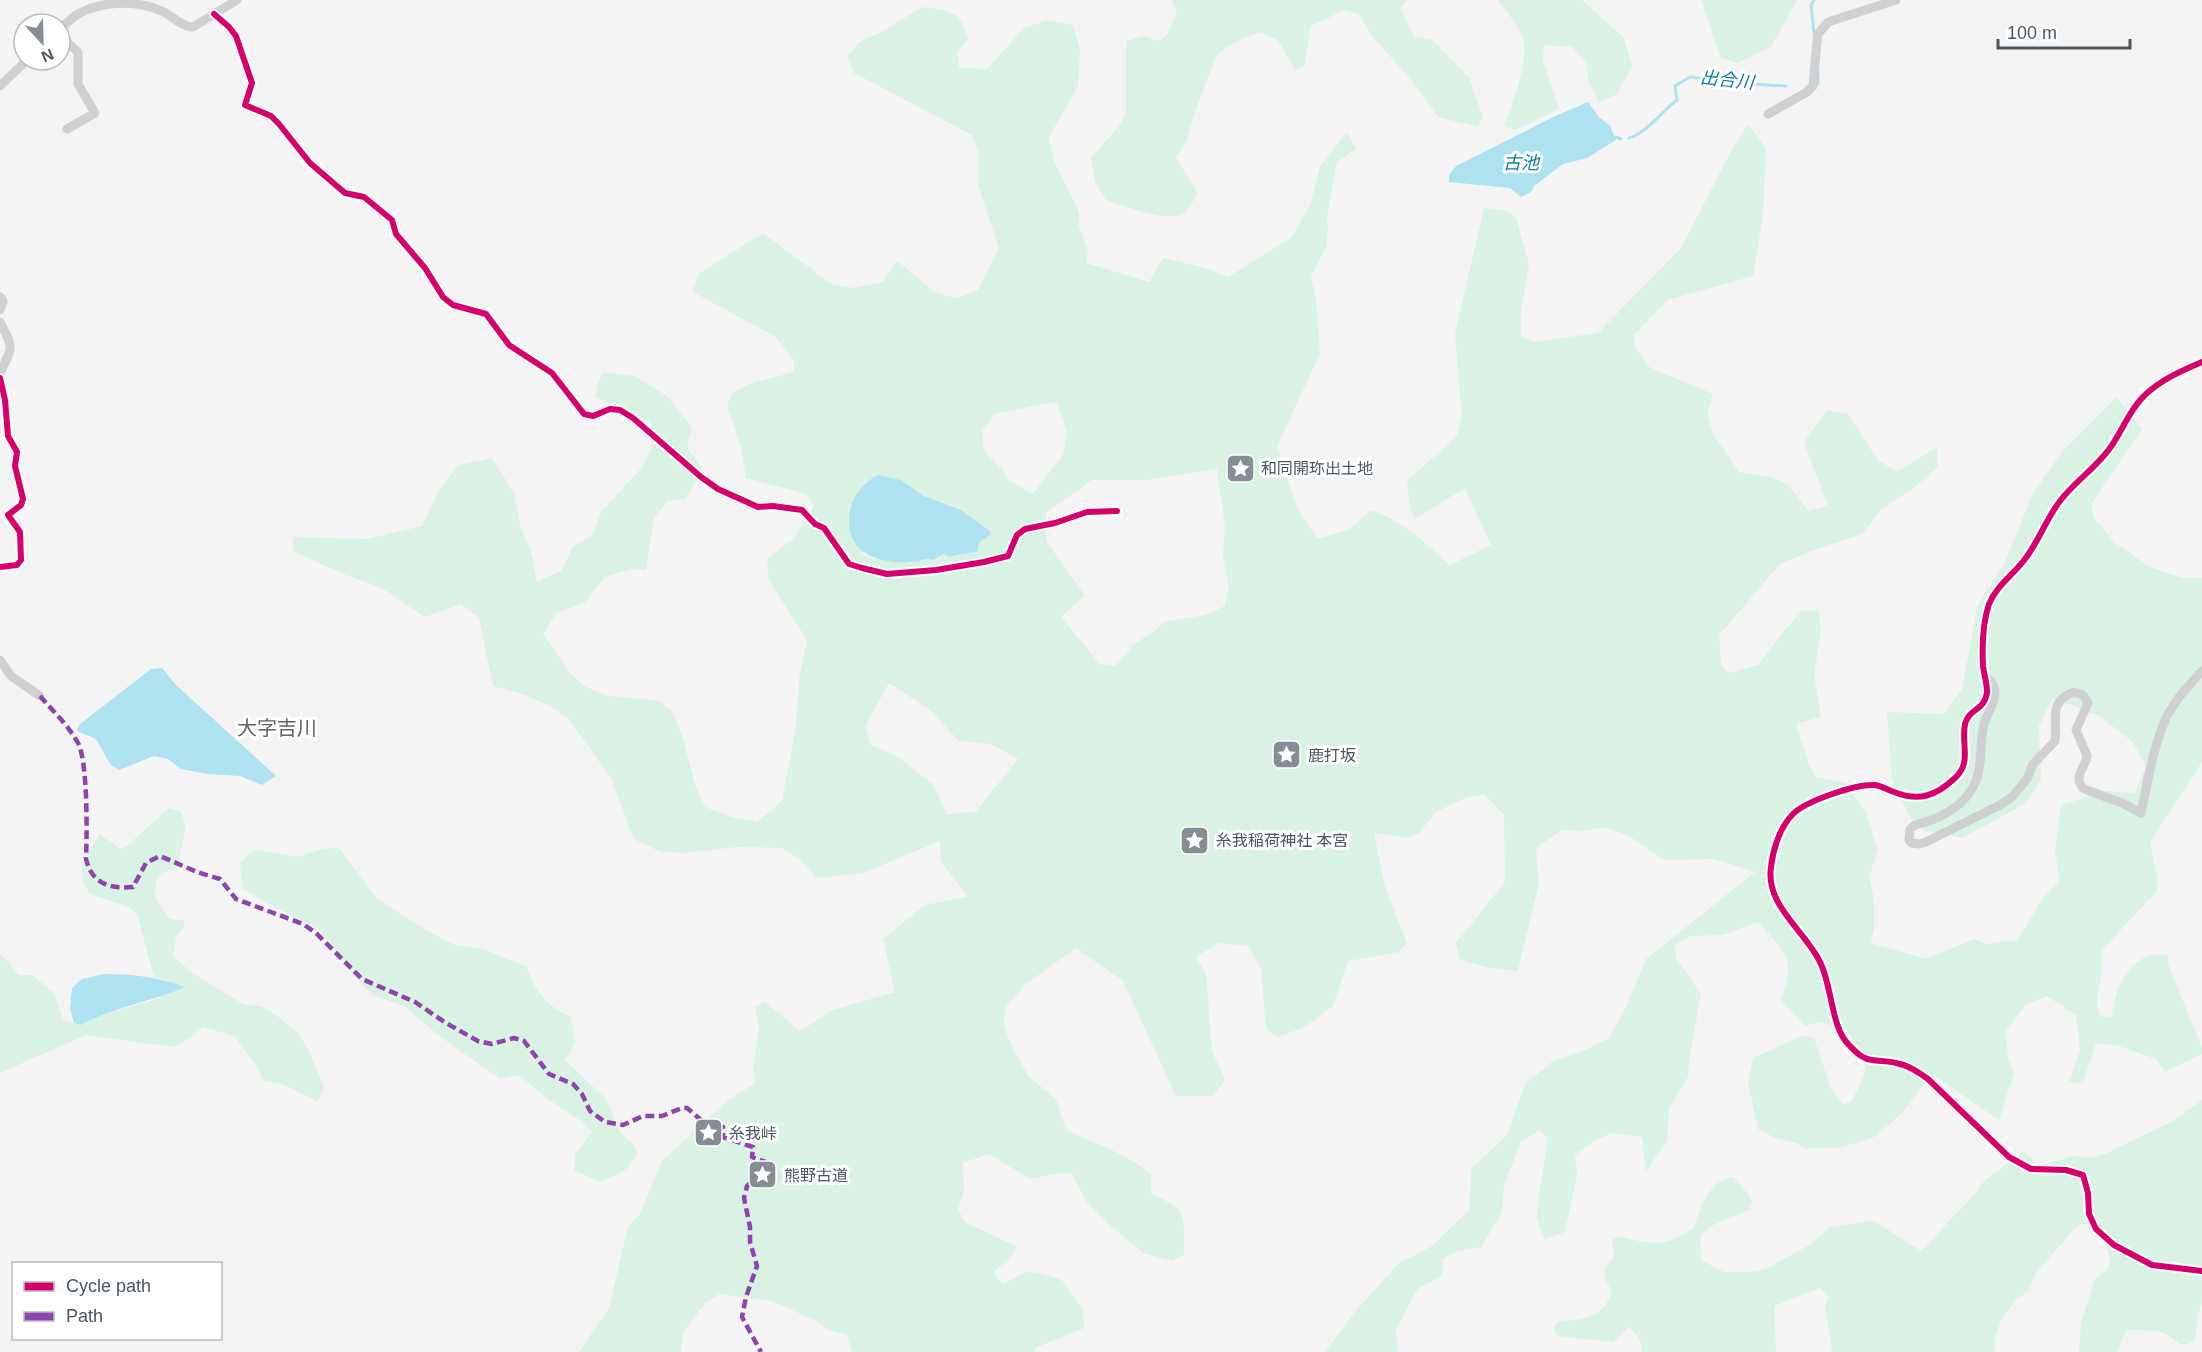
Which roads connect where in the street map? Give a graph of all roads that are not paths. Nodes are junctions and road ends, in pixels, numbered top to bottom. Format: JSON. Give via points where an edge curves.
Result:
{"nodes":[{"id":1,"x":237,"y":0,"type":"edge"},
{"id":2,"x":1896,"y":0,"type":"edge"},
{"id":3,"x":214,"y":14,"type":"junction"},
{"id":4,"x":72,"y":18,"type":"edge"},
{"id":5,"x":72,"y":47,"type":"edge"},
{"id":6,"x":15,"y":72,"type":"edge"},
{"id":7,"x":0,"y":86,"type":"edge"},
{"id":8,"x":1768,"y":114,"type":"dead end"},
{"id":9,"x":67,"y":129,"type":"dead end"},
{"id":10,"x":0,"y":297,"type":"edge"},
{"id":11,"x":0,"y":310,"type":"edge"},
{"id":12,"x":0,"y":322,"type":"edge"},
{"id":13,"x":2202,"y":362,"type":"edge"},
{"id":14,"x":0,"y":374,"type":"edge"},
{"id":15,"x":0,"y":378,"type":"edge"},
{"id":16,"x":1117,"y":511,"type":"dead end"},
{"id":17,"x":0,"y":567,"type":"edge"},
{"id":18,"x":0,"y":660,"type":"edge"},
{"id":19,"x":2202,"y":671,"type":"edge"},
{"id":20,"x":1984,"y":676,"type":"junction"},
{"id":21,"x":40,"y":696,"type":"dead end"},
{"id":22,"x":2202,"y":1271,"type":"edge"}],
"edges":[{"from":1,"to":3,"type":"street"},
{"from":2,"to":8,"type":"street","via":[[1828,22],[1818,34],[1814,86]]},
{"from":3,"to":4,"type":"street","via":[[187,27],[148,4],[115,2],[90,8]]},
{"from":3,"to":16,"type":"street","via":[[236,36],[252,83],[245,105],[271,116],[310,164],[345,193],[364,197],[392,219],[396,234],[443,297],[453,305],[486,314],[509,345],[552,373],[584,414],[620,410],[718,489],[758,507],[802,510],[824,528],[849,564],[886,574],[984,562],[1008,556],[1017,535],[1025,530],[1087,512]]},
{"from":5,"to":9,"type":"street","via":[[78,52],[78,84],[95,113]]},
{"from":6,"to":7,"type":"street"},
{"from":10,"to":11,"type":"street"},
{"from":12,"to":14,"type":"street","via":[[12,344]]},
{"from":13,"to":20,"type":"street","via":[[2177,373],[2144,396],[2110,448],[2060,501],[2030,553],[1997,590],[1986,615]]},
{"from":15,"to":17,"type":"street","via":[[23,499],[8,515],[20,532],[21,560],[16,565]]},
{"from":18,"to":21,"type":"street","via":[[11,676]]},
{"from":19,"to":20,"type":"street","via":[[2177,699],[2168,716],[2153,758],[2141,813],[2080,785],[2078,775],[2087,756],[2076,730],[2088,703],[2083,695],[2074,692],[2056,707],[2055,741],[2033,764],[2013,796],[1926,842],[1912,843],[1909,834],[1915,825],[1945,814],[1972,789],[1980,770],[1983,730],[1995,693],[1992,681]]},
{"from":20,"to":22,"type":"street","via":[[1985,701],[1968,715],[1965,723],[1965,761],[1960,774],[1928,796],[1912,798],[1879,786],[1858,786],[1794,813],[1776,845],[1770,869],[1774,892],[1821,963],[1837,1024],[1846,1042],[1865,1058],[1916,1070],[2009,1157],[2031,1169],[2066,1170],[2083,1175],[2089,1214],[2096,1229],[2114,1245],[2152,1265]]}]}
